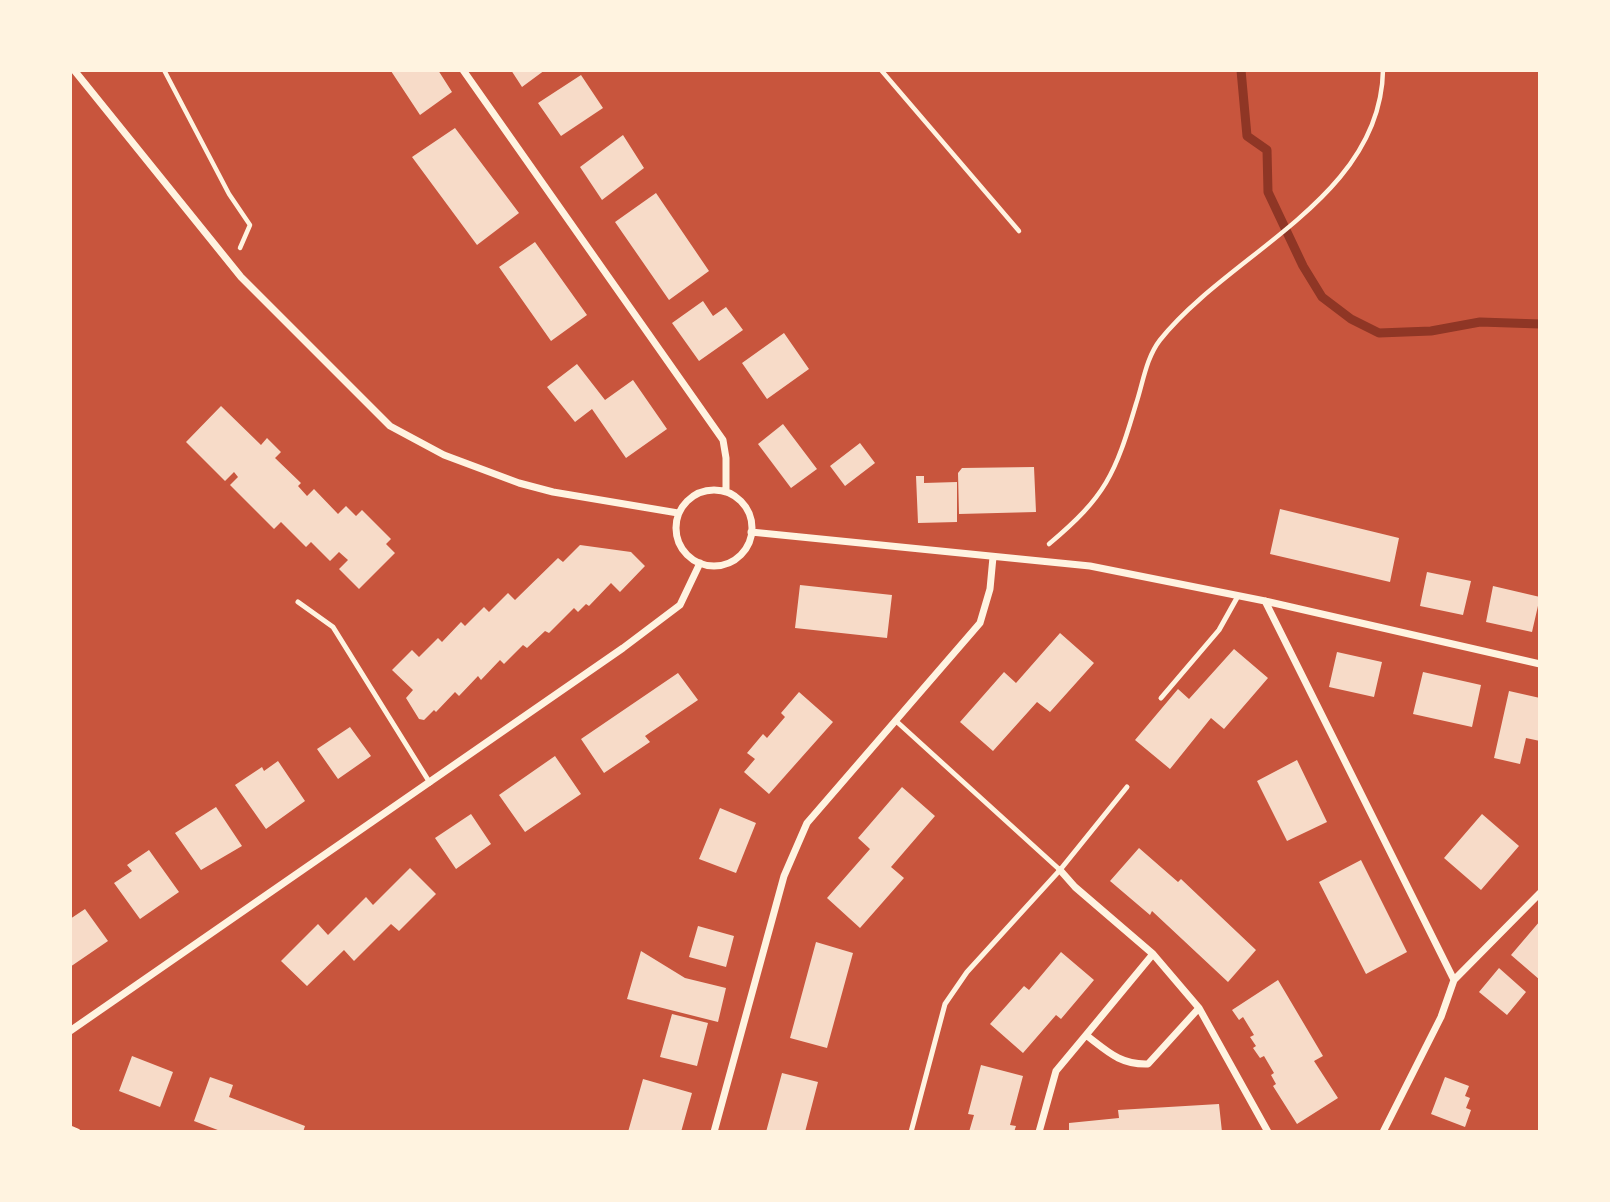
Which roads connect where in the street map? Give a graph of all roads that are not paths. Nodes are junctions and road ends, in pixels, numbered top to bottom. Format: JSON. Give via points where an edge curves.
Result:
{"nodes":[{"id":1,"x":74,"y":70,"type":"edge"},
{"id":2,"x":463,"y":70,"type":"edge"},
{"id":3,"x":726,"y":492,"type":"junction"},
{"id":4,"x":678,"y":513,"type":"junction"},
{"id":5,"x":751,"y":532,"type":"junction"},
{"id":6,"x":993,"y":557,"type":"junction"},
{"id":7,"x":700,"y":563,"type":"junction"},
{"id":8,"x":1238,"y":596,"type":"junction"},
{"id":9,"x":1265,"y":601,"type":"junction"},
{"id":10,"x":298,"y":602,"type":"dead end"},
{"id":11,"x":1540,"y":664,"type":"edge"},
{"id":12,"x":1161,"y":698,"type":"dead end"},
{"id":13,"x":895,"y":720,"type":"junction"},
{"id":14,"x":430,"y":783,"type":"junction"},
{"id":15,"x":1127,"y":787,"type":"dead end"},
{"id":16,"x":1060,"y":870,"type":"junction"},
{"id":17,"x":1540,"y":893,"type":"edge"},
{"id":18,"x":1153,"y":954,"type":"junction"},
{"id":19,"x":1454,"y":980,"type":"junction"},
{"id":20,"x":1199,"y":1007,"type":"junction"},
{"id":21,"x":70,"y":1031,"type":"edge"},
{"id":22,"x":1086,"y":1035,"type":"junction"},
{"id":23,"x":70,"y":1129,"type":"edge"},
{"id":24,"x":77,"y":1132,"type":"edge"},
{"id":25,"x":714,"y":1132,"type":"edge"},
{"id":26,"x":911,"y":1132,"type":"edge"},
{"id":27,"x":1039,"y":1132,"type":"edge"},
{"id":28,"x":1268,"y":1132,"type":"edge"},
{"id":29,"x":1383,"y":1132,"type":"edge"}],
"edges":[{"from":1,"to":4,"type":"street","via":[[232,267],[390,426],[485,472],[519,483]]},
{"from":2,"to":3,"type":"street","via":[[723,440]]},
{"from":3,"to":4,"type":"street","via":[[699,494]]},
{"from":3,"to":5,"type":"street","via":[[745,505]]},
{"from":4,"to":7,"type":"street","via":[[681,547]]},
{"from":5,"to":6,"type":"street"},
{"from":5,"to":7,"type":"street","via":[[733,560],[717,565]]},
{"from":6,"to":8,"type":"street","via":[[1090,566]]},
{"from":6,"to":13,"type":"street","via":[[980,623]]},
{"from":7,"to":14,"type":"street","via":[[680,605]]},
{"from":8,"to":9,"type":"street"},
{"from":8,"to":12,"type":"lane","via":[[1219,631]]},
{"from":9,"to":11,"type":"street"},
{"from":9,"to":19,"type":"street"},
{"from":10,"to":14,"type":"lane","via":[[333,627]]},
{"from":13,"to":16,"type":"lane"},
{"from":13,"to":25,"type":"street","via":[[807,823],[784,876]]},
{"from":14,"to":21,"type":"street"},
{"from":15,"to":16,"type":"lane"},
{"from":16,"to":18,"type":"street"},
{"from":16,"to":26,"type":"lane","via":[[967,972],[945,1004]]},
{"from":17,"to":19,"type":"street"},
{"from":18,"to":20,"type":"street"},
{"from":18,"to":22,"type":"street"},
{"from":19,"to":29,"type":"street","via":[[1441,1017]]},
{"from":20,"to":22,"type":"street","via":[[1148,1064],[1118,1060]]},
{"from":20,"to":28,"type":"street"},
{"from":22,"to":27,"type":"street","via":[[1056,1071]]},
{"from":23,"to":24,"type":"street"}]}
